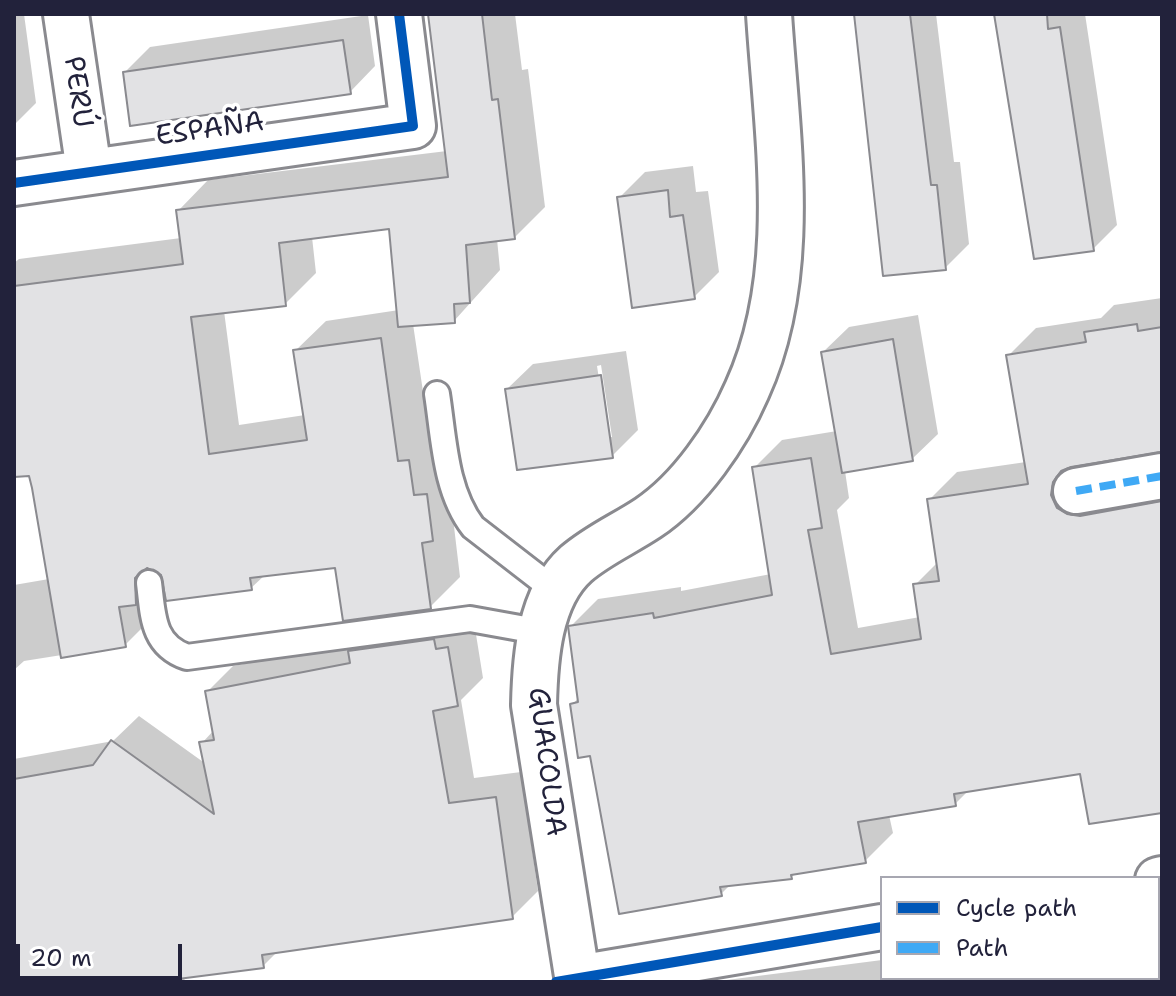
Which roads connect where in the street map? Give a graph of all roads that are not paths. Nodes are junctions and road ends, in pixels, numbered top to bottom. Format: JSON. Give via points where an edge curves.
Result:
{"nodes":[{"id":1,"x":66,"y":14,"type":"edge"},
{"id":2,"x":399,"y":14,"type":"edge"},
{"id":3,"x":769,"y":14,"type":"edge"},
{"id":4,"x":89,"y":171,"type":"junction"},
{"id":5,"x":14,"y":183,"type":"edge"},
{"id":6,"x":437,"y":394,"type":"dead end"},
{"id":7,"x":1162,"y":476,"type":"edge"},
{"id":8,"x":1076,"y":491,"type":"dead end"},
{"id":9,"x":149,"y":583,"type":"dead end"},
{"id":10,"x":549,"y":612,"type":"junction"},
{"id":11,"x":880,"y":927,"type":"edge"},
{"id":12,"x":570,"y":981,"type":"edge"}],
"edges":[{"from":1,"to":4,"type":"street","name":"PERÚ"},
{"from":2,"to":4,"type":"street","name":"ESPAÑA","via":[[413,126]]},
{"from":3,"to":10,"type":"street","name":"GUACOLDA","via":[[778,145],[778,295],[766,344],[721,437],[690,478],[650,517],[573,566]]},
{"from":4,"to":5,"type":"street","name":"ESPAÑA"},
{"from":6,"to":10,"type":"lane","via":[[453,494],[464,516]]},
{"from":7,"to":8,"type":"street"},
{"from":9,"to":10,"type":"lane","via":[[154,628],[173,652],[187,657]]},
{"from":10,"to":12,"type":"street","name":"GUACOLDA","via":[[534,668],[534,705]]},
{"from":11,"to":12,"type":"street"}]}
